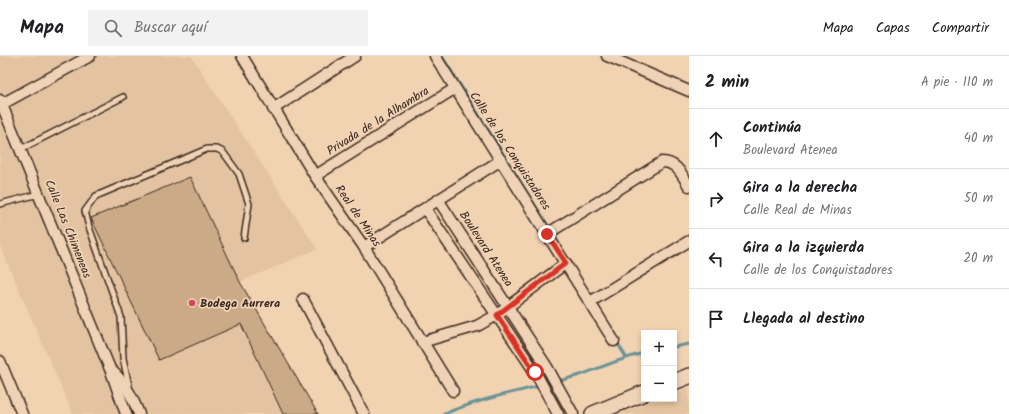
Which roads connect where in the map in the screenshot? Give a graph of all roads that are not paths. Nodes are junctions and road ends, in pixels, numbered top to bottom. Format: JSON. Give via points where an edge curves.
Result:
{"nodes":[{"id":1,"x":90,"y":56,"type":"edge"},
{"id":2,"x":242,"y":56,"type":"edge"},
{"id":3,"x":355,"y":56,"type":"edge"},
{"id":4,"x":435,"y":56,"type":"edge"},
{"id":5,"x":607,"y":56,"type":"edge"},
{"id":6,"x":619,"y":59,"type":"edge"},
{"id":7,"x":454,"y":89,"type":"junction"},
{"id":8,"x":688,"y":89,"type":"edge"},
{"id":9,"x":123,"y":97,"type":"dead end"},
{"id":10,"x":1,"y":102,"type":"edge"},
{"id":11,"x":273,"y":108,"type":"junction"},
{"id":12,"x":21,"y":149,"type":"junction"},
{"id":13,"x":501,"y":160,"type":"junction"},
{"id":14,"x":315,"y":176,"type":"junction"},
{"id":15,"x":689,"y":186,"type":"edge"},
{"id":16,"x":40,"y":194,"type":"junction"},
{"id":17,"x":439,"y":201,"type":"junction"},
{"id":18,"x":0,"y":204,"type":"edge"},
{"id":19,"x":426,"y":210,"type":"junction"},
{"id":20,"x":547,"y":234,"type":"junction"},
{"id":21,"x":244,"y":238,"type":"dead end"},
{"id":22,"x":689,"y":241,"type":"edge"},
{"id":23,"x":364,"y":248,"type":"junction"},
{"id":24,"x":566,"y":263,"type":"junction"},
{"id":25,"x":303,"y":299,"type":"dead end"},
{"id":26,"x":590,"y":302,"type":"junction"},
{"id":27,"x":507,"y":307,"type":"junction"},
{"id":28,"x":497,"y":315,"type":"junction"},
{"id":29,"x":614,"y":341,"type":"dead end"},
{"id":30,"x":422,"y":342,"type":"junction"},
{"id":31,"x":0,"y":361,"type":"edge"},
{"id":32,"x":110,"y":369,"type":"junction"},
{"id":33,"x":689,"y":376,"type":"edge"},
{"id":34,"x":677,"y":381,"type":"edge"},
{"id":35,"x":130,"y":391,"type":"junction"},
{"id":36,"x":453,"y":391,"type":"dead end"},
{"id":37,"x":641,"y":395,"type":"edge"},
{"id":38,"x":22,"y":414,"type":"edge"},
{"id":39,"x":126,"y":414,"type":"edge"},
{"id":40,"x":140,"y":414,"type":"edge"},
{"id":41,"x":364,"y":414,"type":"edge"},
{"id":42,"x":558,"y":414,"type":"edge"},
{"id":43,"x":573,"y":414,"type":"edge"},
{"id":44,"x":594,"y":414,"type":"edge"}],
"edges":[{"from":1,"to":10,"type":"street"},
{"from":2,"to":11,"type":"street","name":"Real de Minas"},
{"from":3,"to":11,"type":"street"},
{"from":4,"to":7,"type":"street","name":"Calle de los Conquistadores"},
{"from":5,"to":6,"type":"street"},
{"from":6,"to":8,"type":"street"},
{"from":7,"to":13,"type":"street","name":"Calle de los Conquistadores"},
{"from":7,"to":14,"type":"street","name":"Privada de la Alhambra"},
{"from":9,"to":12,"type":"lane"},
{"from":10,"to":12,"type":"street","name":"Calle Las Chimeneas"},
{"from":11,"to":14,"type":"street","name":"Real de Minas"},
{"from":12,"to":16,"type":"street","name":"Calle Las Chimeneas"},
{"from":13,"to":17,"type":"street"},
{"from":13,"to":20,"type":"street","name":"Calle de los Conquistadores"},
{"from":14,"to":23,"type":"street","name":"Real de Minas"},
{"from":15,"to":20,"type":"street","via":[[676,166],[662,162]]},
{"from":16,"to":18,"type":"lane"},
{"from":16,"to":32,"type":"street","name":"Calle Las Chimeneas"},
{"from":17,"to":19,"type":"street"},
{"from":17,"to":27,"type":"street","name":"Boulevard Atenea"},
{"from":19,"to":23,"type":"street"},
{"from":19,"to":28,"type":"street"},
{"from":20,"to":24,"type":"street","name":"Calle de los Conquistadores"},
{"from":21,"to":35,"type":"lane","via":[[249,204],[239,174],[218,149],[207,149],[96,196],[90,203],[85,211],[89,227],[121,317],[123,358]]},
{"from":22,"to":26,"type":"street"},
{"from":23,"to":30,"type":"street","name":"Real de Minas"},
{"from":24,"to":26,"type":"street","name":"Calle de los Conquistadores"},
{"from":24,"to":27,"type":"street"},
{"from":25,"to":41,"type":"street"},
{"from":26,"to":29,"type":"street","name":"Calle de los Conquistadores"},
{"from":27,"to":28,"type":"street"},
{"from":27,"to":43,"type":"street","name":"Boulevard Atenea","via":[[547,368]]},
{"from":28,"to":30,"type":"street","via":[[470,329]]},
{"from":28,"to":42,"type":"street","via":[[535,372]]},
{"from":30,"to":36,"type":"street","name":"Real de Minas"},
{"from":31,"to":38,"type":"street"},
{"from":32,"to":35,"type":"street","name":"Calle Las Chimeneas"},
{"from":32,"to":39,"type":"street","name":"Calle Las Chimeneas"},
{"from":33,"to":34,"type":"main road"},
{"from":35,"to":40,"type":"street","name":"Calle Las Chimeneas"},
{"from":37,"to":44,"type":"main road"}]}
